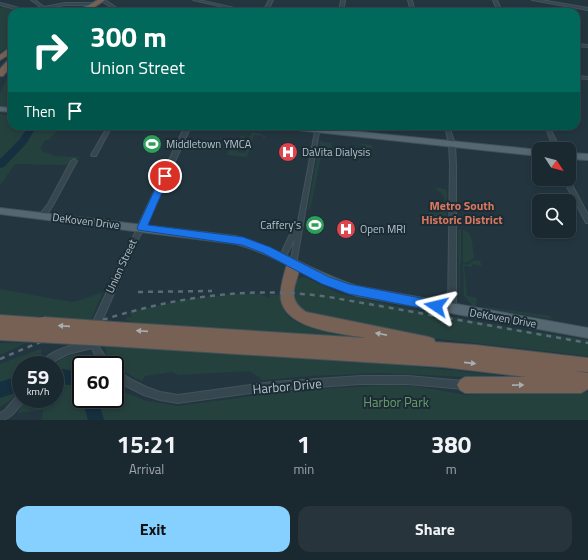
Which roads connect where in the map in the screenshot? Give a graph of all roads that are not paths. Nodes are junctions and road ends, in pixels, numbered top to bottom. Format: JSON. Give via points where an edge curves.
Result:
{"nodes":[{"id":1,"x":33,"y":0,"type":"edge"},
{"id":2,"x":102,"y":0,"type":"edge"},
{"id":3,"x":195,"y":0,"type":"edge"},
{"id":4,"x":534,"y":0,"type":"edge"},
{"id":5,"x":0,"y":4,"type":"edge"},
{"id":6,"x":14,"y":8,"type":"edge"},
{"id":7,"x":44,"y":8,"type":"joint"},
{"id":8,"x":82,"y":8,"type":"edge"},
{"id":9,"x":115,"y":8,"type":"edge"},
{"id":10,"x":232,"y":8,"type":"edge"},
{"id":11,"x":588,"y":9,"type":"edge"},
{"id":12,"x":8,"y":65,"type":"edge"},
{"id":13,"x":0,"y":74,"type":"edge"},
{"id":14,"x":108,"y":130,"type":"edge"},
{"id":15,"x":186,"y":130,"type":"edge"},
{"id":16,"x":317,"y":130,"type":"edge"},
{"id":17,"x":334,"y":130,"type":"edge"},
{"id":18,"x":448,"y":130,"type":"edge"},
{"id":19,"x":549,"y":130,"type":"edge"},
{"id":20,"x":554,"y":142,"type":"edge"},
{"id":21,"x":452,"y":144,"type":"junction"},
{"id":22,"x":532,"y":151,"type":"edge"},
{"id":23,"x":94,"y":155,"type":"dead end"},
{"id":24,"x":576,"y":157,"type":"edge"},
{"id":25,"x":588,"y":158,"type":"edge"},
{"id":26,"x":74,"y":161,"type":"dead end"},
{"id":27,"x":570,"y":186,"type":"edge"},
{"id":28,"x":0,"y":211,"type":"edge"},
{"id":29,"x":42,"y":216,"type":"junction"},
{"id":30,"x":588,"y":221,"type":"edge"},
{"id":31,"x":142,"y":228,"type":"junction"},
{"id":32,"x":300,"y":228,"type":"junction"},
{"id":33,"x":288,"y":261,"type":"junction"},
{"id":34,"x":452,"y":309,"type":"junction"},
{"id":35,"x":0,"y":321,"type":"edge"},
{"id":36,"x":40,"y":330,"type":"junction"},
{"id":37,"x":3,"y":333,"type":"edge"},
{"id":38,"x":588,"y":333,"type":"edge"},
{"id":39,"x":112,"y":334,"type":"junction"},
{"id":40,"x":94,"y":344,"type":"junction"},
{"id":41,"x":475,"y":352,"type":"junction"},
{"id":42,"x":55,"y":356,"type":"edge"},
{"id":43,"x":100,"y":356,"type":"edge"},
{"id":44,"x":588,"y":365,"type":"edge"},
{"id":45,"x":124,"y":380,"type":"edge"},
{"id":46,"x":588,"y":381,"type":"edge"},
{"id":47,"x":588,"y":385,"type":"edge"},
{"id":48,"x":465,"y":386,"type":"joint"},
{"id":49,"x":13,"y":408,"type":"edge"},
{"id":50,"x":0,"y":418,"type":"edge"}],
"edges":[{"from":1,"to":7,"type":"street"},
{"from":2,"to":8,"type":"highway"},
{"from":2,"to":8,"type":"main road"},
{"from":2,"to":9,"type":"street"},
{"from":3,"to":10,"type":"street"},
{"from":4,"to":11,"type":"street"},
{"from":5,"to":6,"type":"street"},
{"from":7,"to":8,"type":"street","via":[[65,4]]},
{"from":12,"to":13,"type":"highway"},
{"from":14,"to":23,"type":"street"},
{"from":15,"to":31,"type":"street","name":"Union Street"},
{"from":16,"to":32,"type":"street"},
{"from":17,"to":21,"type":"main road"},
{"from":18,"to":21,"type":"street"},
{"from":19,"to":20,"type":"street"},
{"from":21,"to":22,"type":"main road"},
{"from":21,"to":34,"type":"street"},
{"from":24,"to":25,"type":"main road"},
{"from":26,"to":29,"type":"street"},
{"from":27,"to":30,"type":"street"},
{"from":28,"to":29,"type":"main road","name":"DeKoven Drive"},
{"from":29,"to":31,"type":"main road","name":"DeKoven Drive"},
{"from":31,"to":33,"type":"main road","name":"DeKoven Drive","via":[[236,240],[254,245]]},
{"from":31,"to":40,"type":"street","name":"Union Street","via":[[136,234],[96,322]]},
{"from":32,"to":33,"type":"street"},
{"from":32,"to":33,"type":"street","via":[[294,232]]},
{"from":33,"to":34,"type":"main road","name":"DeKoven Drive","via":[[349,289]]},
{"from":41,"to":33,"type":"highway","one_way":true,"via":[[304,319],[294,313],[287,303]]},
{"from":34,"to":38,"type":"main road","name":"DeKoven Drive"},
{"from":35,"to":36,"type":"highway"},
{"from":36,"to":37,"type":"highway"},
{"from":36,"to":39,"type":"highway","bridge":true},
{"from":41,"to":39,"type":"highway","one_way":true},
{"from":39,"to":46,"type":"highway","one_way":true,"via":[[443,360],[543,372]]},
{"from":40,"to":42,"type":"street","via":[[66,350]]},
{"from":40,"to":43,"type":"street"},
{"from":41,"to":44,"type":"highway"},
{"from":45,"to":48,"type":"street","name":"Harbor Drive","via":[[147,393],[165,398],[361,380],[408,380]]},
{"from":48,"to":47,"type":"highway","one_way":true},
{"from":49,"to":50,"type":"street"}]}
